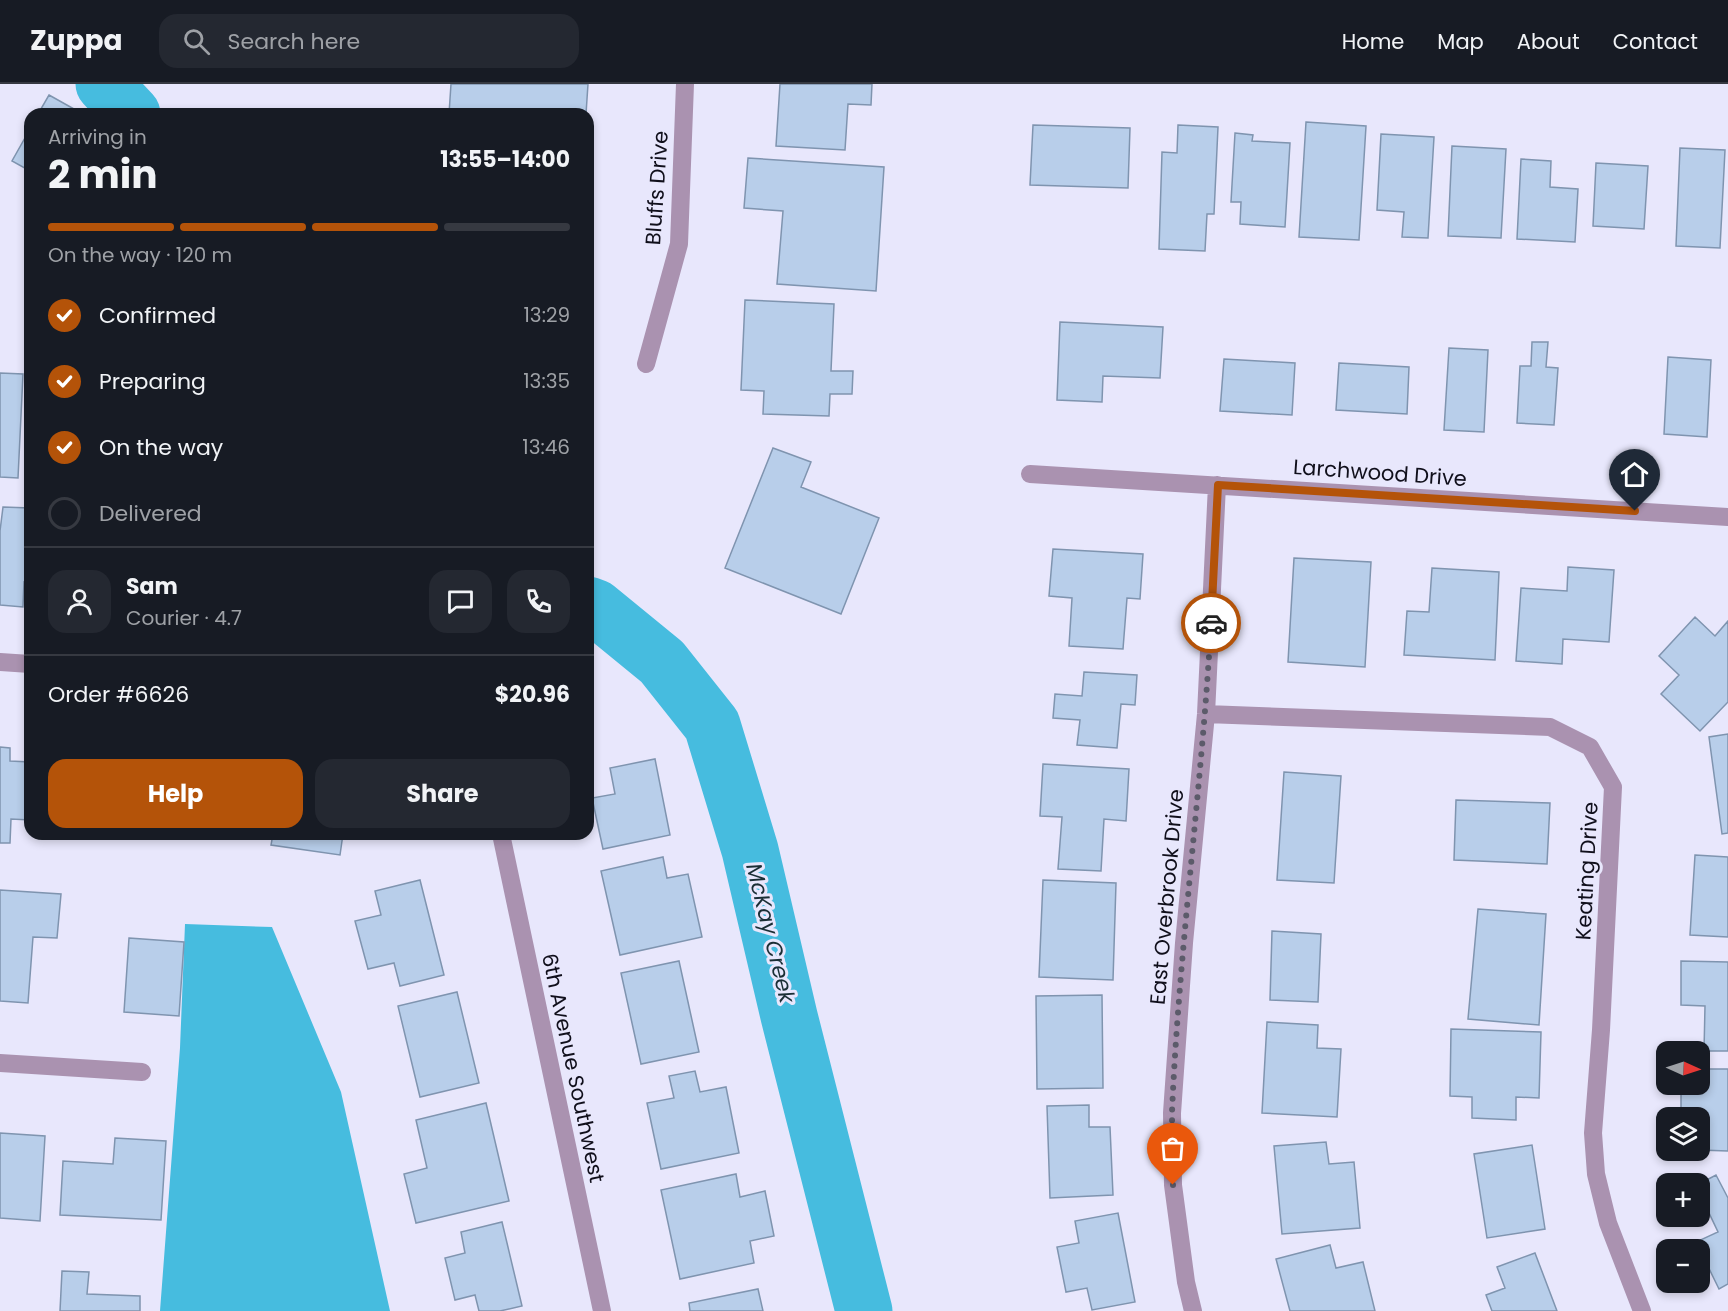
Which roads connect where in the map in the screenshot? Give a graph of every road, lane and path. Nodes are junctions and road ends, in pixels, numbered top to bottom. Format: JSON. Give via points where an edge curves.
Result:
{"nodes":[{"id":1,"x":685,"y":84,"type":"edge"},
{"id":2,"x":646,"y":364,"type":"dead end"},
{"id":3,"x":1030,"y":474,"type":"dead end"},
{"id":4,"x":1218,"y":485,"type":"junction"},
{"id":5,"x":1728,"y":517,"type":"edge"},
{"id":6,"x":0,"y":662,"type":"edge"},
{"id":7,"x":24,"y":664,"type":"edge"},
{"id":8,"x":1206,"y":714,"type":"junction"},
{"id":9,"x":502,"y":840,"type":"edge"},
{"id":10,"x":0,"y":1064,"type":"edge"},
{"id":11,"x":142,"y":1072,"type":"dead end"},
{"id":12,"x":602,"y":1311,"type":"edge"},
{"id":13,"x":1193,"y":1311,"type":"edge"},
{"id":14,"x":1642,"y":1311,"type":"edge"}],
"edges":[{"from":1,"to":2,"type":"street","name":"Bluffs Drive","via":[[679,244]]},
{"from":3,"to":4,"type":"street","name":"Larchwood Drive"},
{"from":4,"to":5,"type":"street","name":"Larchwood Drive"},
{"from":4,"to":8,"type":"street","name":"East Overbrook Drive"},
{"from":6,"to":7,"type":"street"},
{"from":8,"to":13,"type":"street","name":"East Overbrook Drive","via":[[1172,1113],[1173,1185]]},
{"from":8,"to":14,"type":"street","name":"Keating Drive","via":[[1550,727],[1590,747],[1613,787],[1593,1133],[1596,1174],[1608,1223]]},
{"from":9,"to":12,"type":"street","name":"6th Avenue Southwest"},
{"from":10,"to":11,"type":"street"}]}
